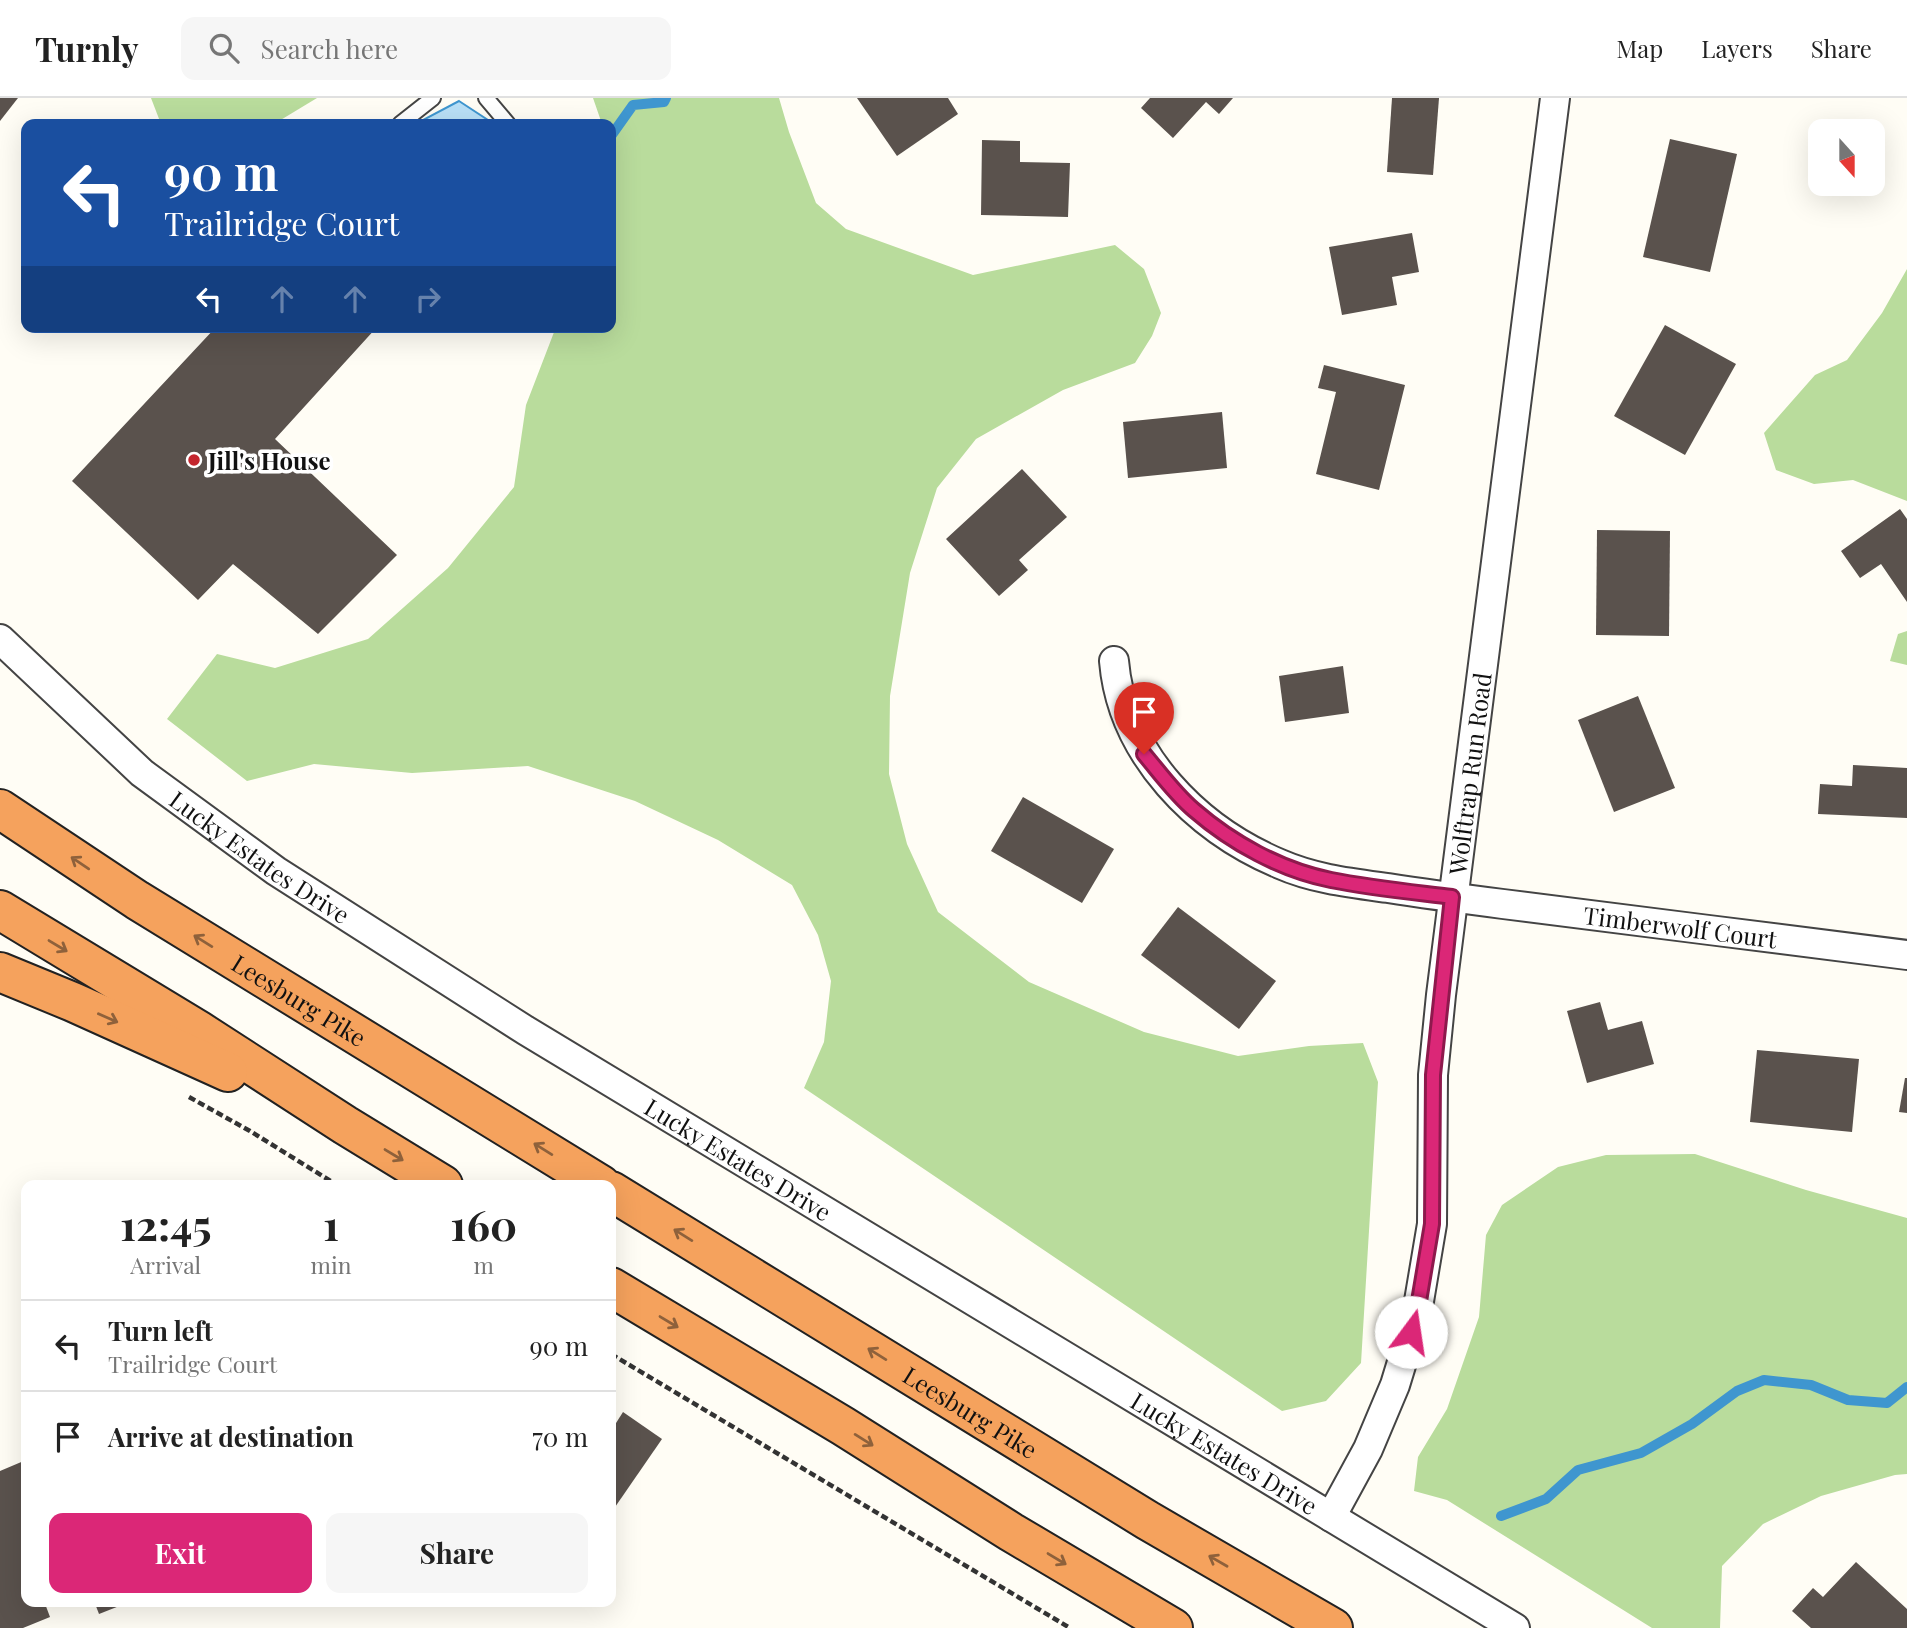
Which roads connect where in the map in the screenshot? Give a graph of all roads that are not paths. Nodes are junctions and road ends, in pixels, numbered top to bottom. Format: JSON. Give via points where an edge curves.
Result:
{"nodes":[{"id":1,"x":433,"y":98,"type":"edge"},
{"id":2,"x":486,"y":98,"type":"edge"},
{"id":3,"x":1555,"y":98,"type":"edge"},
{"id":4,"x":406,"y":119,"type":"edge"},
{"id":5,"x":504,"y":119,"type":"edge"},
{"id":6,"x":0,"y":639,"type":"edge"},
{"id":7,"x":1114,"y":661,"type":"dead end"},
{"id":8,"x":0,"y":809,"type":"edge"},
{"id":9,"x":1452,"y":897,"type":"junction"},
{"id":10,"x":0,"y":911,"type":"edge"},
{"id":11,"x":1907,"y":955,"type":"edge"},
{"id":12,"x":0,"y":972,"type":"edge"},
{"id":13,"x":345,"y":1125,"type":"junction"},
{"id":14,"x":435,"y":1180,"type":"edge"},
{"id":15,"x":593,"y":1180,"type":"edge"},
{"id":16,"x":616,"y":1194,"type":"edge"},
{"id":17,"x":616,"y":1290,"type":"edge"},
{"id":18,"x":1331,"y":1517,"type":"junction"},
{"id":19,"x":1173,"y":1628,"type":"edge"},
{"id":20,"x":1333,"y":1628,"type":"edge"},
{"id":21,"x":1515,"y":1628,"type":"edge"}],
"edges":[{"from":1,"to":4,"type":"lane"},
{"from":2,"to":5,"type":"lane"},
{"from":3,"to":9,"type":"street","name":"Wolftrap Run Road"},
{"from":6,"to":18,"type":"street","name":"Lucky Estates Drive","via":[[142,773],[276,872],[525,1030]]},
{"from":7,"to":9,"type":"street","name":"Timberwolf Court","via":[[1125,713],[1144,754],[1193,810],[1233,840],[1280,864],[1329,880]]},
{"from":15,"to":8,"type":"highway","name":"Leesburg Pike","one_way":true,"via":[[137,900]]},
{"from":9,"to":11,"type":"street","name":"Timberwolf Court"},
{"from":9,"to":18,"type":"street","name":"Wolftrap Run Road","via":[[1433,1075],[1432,1224],[1417,1313],[1374,1436]]},
{"from":10,"to":13,"type":"highway","one_way":true},
{"from":12,"to":13,"type":"highway","one_way":true},
{"from":13,"to":14,"type":"highway","one_way":true},
{"from":20,"to":16,"type":"highway","name":"Leesburg Pike","one_way":true,"via":[[1147,1520]]},
{"from":17,"to":19,"type":"highway","one_way":true},
{"from":18,"to":21,"type":"street","name":"Lucky Estates Drive"}]}
